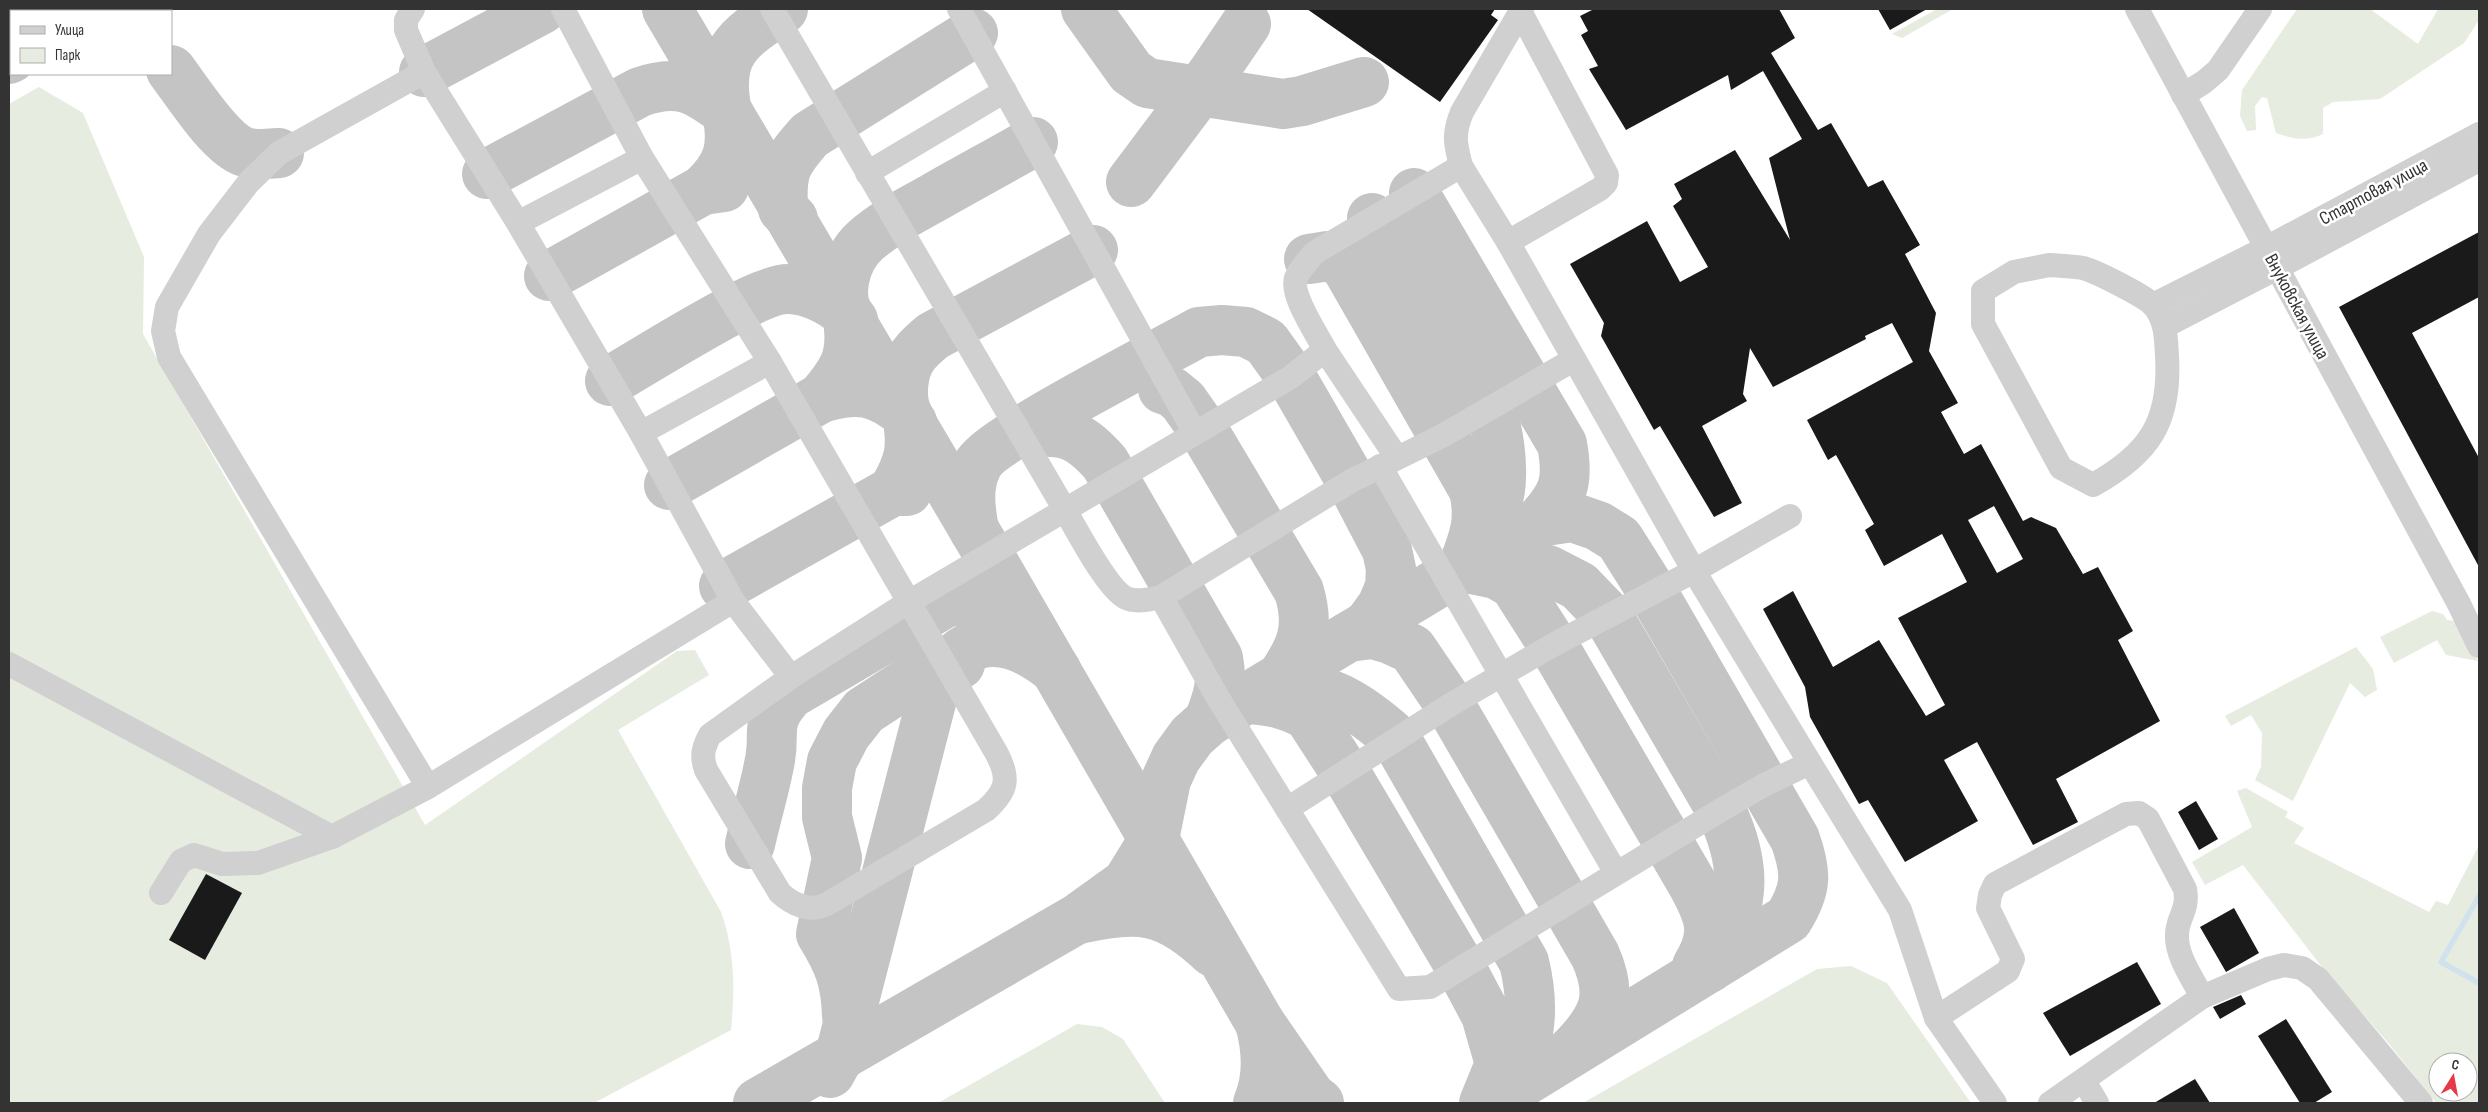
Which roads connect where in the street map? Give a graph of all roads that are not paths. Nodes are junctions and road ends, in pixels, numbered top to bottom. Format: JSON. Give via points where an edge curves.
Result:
{"nodes":[{"id":1,"x":413,"y":9,"type":"edge"},
{"id":2,"x":563,"y":9,"type":"edge"},
{"id":3,"x":772,"y":9,"type":"edge"},
{"id":4,"x":959,"y":9,"type":"edge"},
{"id":5,"x":2137,"y":9,"type":"edge"},
{"id":6,"x":2260,"y":9,"type":"edge"},
{"id":7,"x":1521,"y":10,"type":"edge"},
{"id":8,"x":424,"y":72,"type":"junction"},
{"id":9,"x":1004,"y":91,"type":"junction"},
{"id":10,"x":2183,"y":94,"type":"junction"},
{"id":11,"x":2479,"y":134,"type":"edge"},
{"id":12,"x":642,"y":158,"type":"junction"},
{"id":13,"x":2479,"y":160,"type":"edge"},
{"id":14,"x":1461,"y":166,"type":"junction"},
{"id":15,"x":867,"y":173,"type":"junction"},
{"id":16,"x":518,"y":223,"type":"junction"},
{"id":17,"x":1508,"y":242,"type":"junction"},
{"id":18,"x":2272,"y":258,"type":"junction"},
{"id":19,"x":2153,"y":305,"type":"junction"},
{"id":20,"x":2165,"y":326,"type":"junction"},
{"id":21,"x":1325,"y":350,"type":"junction"},
{"id":22,"x":1574,"y":360,"type":"junction"},
{"id":23,"x":770,"y":362,"type":"junction"},
{"id":24,"x":641,"y":433,"type":"junction"},
{"id":25,"x":1195,"y":433,"type":"junction"},
{"id":26,"x":1389,"y":462,"type":"junction"},
{"id":27,"x":1065,"y":510,"type":"junction"},
{"id":28,"x":1790,"y":516,"type":"dead end"},
{"id":29,"x":1694,"y":571,"type":"junction"},
{"id":30,"x":1161,"y":597,"type":"junction"},
{"id":31,"x":733,"y":601,"type":"junction"},
{"id":32,"x":908,"y":603,"type":"junction"},
{"id":33,"x":2459,"y":604,"type":"junction"},
{"id":34,"x":2479,"y":624,"type":"edge"},
{"id":35,"x":2479,"y":646,"type":"edge"},
{"id":36,"x":9,"y":664,"type":"edge"},
{"id":37,"x":1502,"y":676,"type":"junction"},
{"id":38,"x":791,"y":677,"type":"junction"},
{"id":39,"x":1810,"y":762,"type":"junction"},
{"id":40,"x":428,"y":787,"type":"junction"},
{"id":41,"x":1287,"y":809,"type":"junction"},
{"id":42,"x":332,"y":837,"type":"junction"},
{"id":43,"x":1616,"y":872,"type":"junction"},
{"id":44,"x":161,"y":893,"type":"dead end"},
{"id":45,"x":2202,"y":997,"type":"junction"},
{"id":46,"x":1936,"y":1018,"type":"junction"},
{"id":47,"x":2084,"y":1080,"type":"junction"},
{"id":48,"x":1995,"y":1103,"type":"edge"},
{"id":49,"x":2050,"y":1103,"type":"edge"},
{"id":50,"x":2097,"y":1103,"type":"edge"},
{"id":51,"x":2421,"y":1103,"type":"edge"}],
"edges":[{"from":1,"to":8,"type":"street","via":[[406,20],[406,30]]},
{"from":2,"to":12,"type":"street"},
{"from":3,"to":15,"type":"street"},
{"from":4,"to":9,"type":"street"},
{"from":5,"to":10,"type":"street","name":"Внуковская улица"},
{"from":6,"to":10,"type":"street","via":[[2218,70]]},
{"from":7,"to":14,"type":"street","via":[[1455,128]]},
{"from":7,"to":17,"type":"street","via":[[1608,175],[1600,189]]},
{"from":8,"to":16,"type":"street"},
{"from":8,"to":40,"type":"street","via":[[279,153],[250,182],[209,234],[167,307],[163,332],[169,357]]},
{"from":9,"to":15,"type":"street"},
{"from":9,"to":25,"type":"street"},
{"from":10,"to":18,"type":"street","name":"Внуковская улица"},
{"from":11,"to":18,"type":"street","name":"Стартовая улица"},
{"from":12,"to":16,"type":"street"},
{"from":12,"to":23,"type":"street"},
{"from":13,"to":18,"type":"street","name":"Стартовая улица"},
{"from":14,"to":17,"type":"street"},
{"from":14,"to":21,"type":"street","via":[[1314,252],[1301,267],[1295,280],[1297,295]]},
{"from":15,"to":27,"type":"street"},
{"from":16,"to":24,"type":"street"},
{"from":17,"to":22,"type":"street"},
{"from":18,"to":19,"type":"street"},
{"from":18,"to":20,"type":"street"},
{"from":18,"to":33,"type":"street","name":"Внуковская улица"},
{"from":19,"to":20,"type":"street"},
{"from":19,"to":20,"type":"street","via":[[2086,269],[2049,264],[2014,272],[1983,291],[1983,324],[2061,468],[2093,485],[2120,470],[2146,445],[2163,412],[2168,377]]},
{"from":21,"to":25,"type":"street","via":[[1291,377]]},
{"from":21,"to":26,"type":"street"},
{"from":22,"to":26,"type":"street","via":[[1442,436]]},
{"from":22,"to":29,"type":"street"},
{"from":23,"to":24,"type":"street"},
{"from":23,"to":32,"type":"street"},
{"from":24,"to":31,"type":"street"},
{"from":25,"to":27,"type":"street"},
{"from":26,"to":30,"type":"street","via":[[1351,481]]},
{"from":26,"to":37,"type":"street"},
{"from":27,"to":30,"type":"street","via":[[1114,589],[1128,599]]},
{"from":27,"to":32,"type":"street"},
{"from":28,"to":29,"type":"street"},
{"from":29,"to":37,"type":"street"},
{"from":29,"to":39,"type":"street"},
{"from":30,"to":41,"type":"street","via":[[1218,698]]},
{"from":31,"to":38,"type":"street"},
{"from":31,"to":40,"type":"street"},
{"from":32,"to":38,"type":"street"},
{"from":32,"to":38,"type":"street","via":[[1006,771],[1005,785],[998,799],[986,810],[823,906],[792,904],[780,893],[706,770],[702,758],[710,735]]},
{"from":33,"to":34,"type":"street","name":"Внуковская улица"},
{"from":33,"to":35,"type":"street","name":"Внуковская улица"},
{"from":36,"to":42,"type":"street"},
{"from":37,"to":41,"type":"street","via":[[1450,705]]},
{"from":37,"to":43,"type":"street"},
{"from":39,"to":43,"type":"street","via":[[1764,785]]},
{"from":39,"to":46,"type":"street","via":[[1900,910]]},
{"from":40,"to":42,"type":"street"},
{"from":41,"to":43,"type":"street","via":[[1399,989],[1430,987]]},
{"from":42,"to":44,"type":"street","via":[[258,863],[222,864],[194,855],[181,862]]},
{"from":45,"to":46,"type":"street","via":[[2178,949],[2176,934],[2187,902],[2185,889],[2148,819],[2139,814],[2126,814],[1995,884],[1988,908],[2013,959],[2012,966]]},
{"from":45,"to":47,"type":"street"},
{"from":45,"to":51,"type":"street","via":[[2268,969],[2284,965],[2302,968],[2318,979]]},
{"from":46,"to":48,"type":"street"},
{"from":47,"to":49,"type":"street"},
{"from":47,"to":50,"type":"street"}]}
